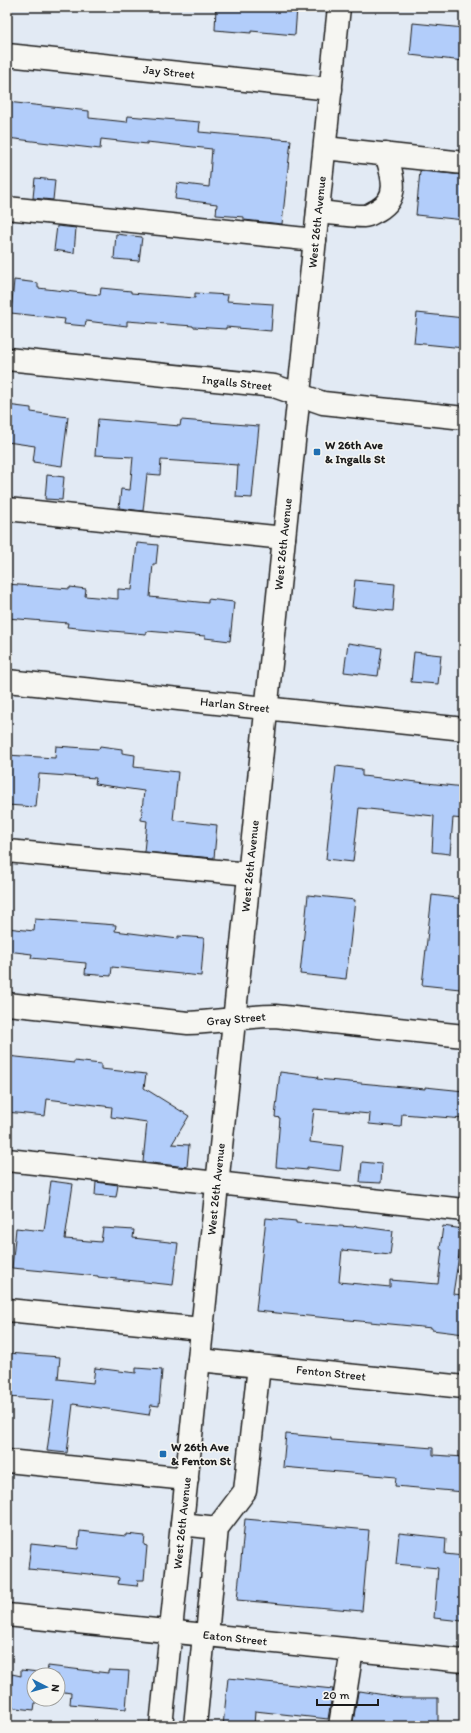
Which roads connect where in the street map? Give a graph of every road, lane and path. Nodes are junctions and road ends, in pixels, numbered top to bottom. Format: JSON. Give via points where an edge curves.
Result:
{"nodes":[{"id":1,"x":339,"y":7,"type":"edge"},
{"id":2,"x":7,"y":55,"type":"edge"},
{"id":3,"x":331,"y":89,"type":"junction"},
{"id":4,"x":324,"y":148,"type":"junction"},
{"id":5,"x":386,"y":154,"type":"junction"},
{"id":6,"x":464,"y":163,"type":"edge"},
{"id":7,"x":7,"y":208,"type":"edge"},
{"id":8,"x":318,"y":212,"type":"junction"},
{"id":9,"x":315,"y":240,"type":"junction"},
{"id":10,"x":7,"y":359,"type":"edge"},
{"id":11,"x":299,"y":394,"type":"junction"},
{"id":12,"x":464,"y":418,"type":"edge"},
{"id":13,"x":7,"y":509,"type":"edge"},
{"id":14,"x":284,"y":538,"type":"junction"},
{"id":15,"x":7,"y":681,"type":"edge"},
{"id":16,"x":266,"y":708,"type":"junction"},
{"id":17,"x":464,"y":729,"type":"edge"},
{"id":18,"x":7,"y":851,"type":"edge"},
{"id":19,"x":249,"y":874,"type":"junction"},
{"id":20,"x":7,"y":1004,"type":"edge"},
{"id":21,"x":234,"y":1019,"type":"junction"},
{"id":22,"x":464,"y":1036,"type":"edge"},
{"id":23,"x":7,"y":1160,"type":"edge"},
{"id":24,"x":217,"y":1183,"type":"junction"},
{"id":25,"x":464,"y":1210,"type":"edge"},
{"id":26,"x":7,"y":1310,"type":"edge"},
{"id":27,"x":202,"y":1329,"type":"junction"},
{"id":28,"x":199,"y":1360,"type":"junction"},
{"id":29,"x":259,"y":1366,"type":"junction"},
{"id":30,"x":464,"y":1387,"type":"edge"},
{"id":31,"x":7,"y":1461,"type":"edge"},
{"id":32,"x":187,"y":1479,"type":"junction"},
{"id":33,"x":182,"y":1524,"type":"junction"},
{"id":34,"x":217,"y":1528,"type":"junction"},
{"id":35,"x":7,"y":1615,"type":"edge"},
{"id":36,"x":171,"y":1632,"type":"junction"},
{"id":37,"x":206,"y":1635,"type":"junction"},
{"id":38,"x":352,"y":1650,"type":"junction"},
{"id":39,"x":464,"y":1661,"type":"edge"},
{"id":40,"x":161,"y":1726,"type":"edge"},
{"id":41,"x":196,"y":1726,"type":"edge"},
{"id":42,"x":340,"y":1726,"type":"edge"}],
"edges":[{"from":1,"to":3,"type":"street","name":"West 26th Avenue"},
{"from":2,"to":3,"type":"street","name":"Jay Street"},
{"from":3,"to":4,"type":"street","name":"West 26th Avenue"},
{"from":4,"to":5,"type":"street"},
{"from":4,"to":8,"type":"street","name":"West 26th Avenue"},
{"from":5,"to":6,"type":"street"},
{"from":5,"to":8,"type":"street","via":[[393,177],[393,191],[387,203],[366,216]]},
{"from":7,"to":9,"type":"street"},
{"from":8,"to":9,"type":"street","name":"West 26th Avenue"},
{"from":9,"to":11,"type":"street","name":"West 26th Avenue"},
{"from":10,"to":11,"type":"street","name":"Ingalls Street","via":[[274,386]]},
{"from":11,"to":12,"type":"street","name":"Ingalls Street","via":[[324,403]]},
{"from":11,"to":14,"type":"street","name":"West 26th Avenue"},
{"from":13,"to":14,"type":"street"},
{"from":14,"to":16,"type":"street","name":"West 26th Avenue"},
{"from":15,"to":16,"type":"street","name":"Harlan Street"},
{"from":16,"to":17,"type":"street","name":"Harlan Street"},
{"from":16,"to":19,"type":"street","name":"West 26th Avenue"},
{"from":18,"to":19,"type":"street"},
{"from":19,"to":21,"type":"street","name":"West 26th Avenue"},
{"from":20,"to":21,"type":"street","name":"Gray Street","via":[[188,1023]]},
{"from":21,"to":22,"type":"street","name":"Gray Street","via":[[275,1016]]},
{"from":21,"to":24,"type":"street","name":"West 26th Avenue"},
{"from":23,"to":24,"type":"street"},
{"from":24,"to":25,"type":"street"},
{"from":24,"to":27,"type":"street","name":"West 26th Avenue"},
{"from":26,"to":27,"type":"street"},
{"from":27,"to":28,"type":"street","name":"West 26th Avenue"},
{"from":28,"to":29,"type":"street","name":"Fenton Street"},
{"from":28,"to":32,"type":"street","name":"West 26th Avenue"},
{"from":29,"to":30,"type":"street","name":"Fenton Street"},
{"from":29,"to":34,"type":"street","via":[[245,1492]]},
{"from":31,"to":32,"type":"street"},
{"from":32,"to":33,"type":"street","name":"West 26th Avenue"},
{"from":33,"to":34,"type":"street"},
{"from":33,"to":36,"type":"street","name":"West 26th Avenue"},
{"from":34,"to":37,"type":"street"},
{"from":35,"to":36,"type":"street","name":"Eaton Street"},
{"from":36,"to":37,"type":"street","name":"Eaton Street"},
{"from":36,"to":40,"type":"street","name":"West 26th Avenue"},
{"from":37,"to":38,"type":"street","name":"Eaton Street"},
{"from":37,"to":41,"type":"street"},
{"from":38,"to":39,"type":"street","name":"Eaton Street"},
{"from":38,"to":42,"type":"street"}]}
